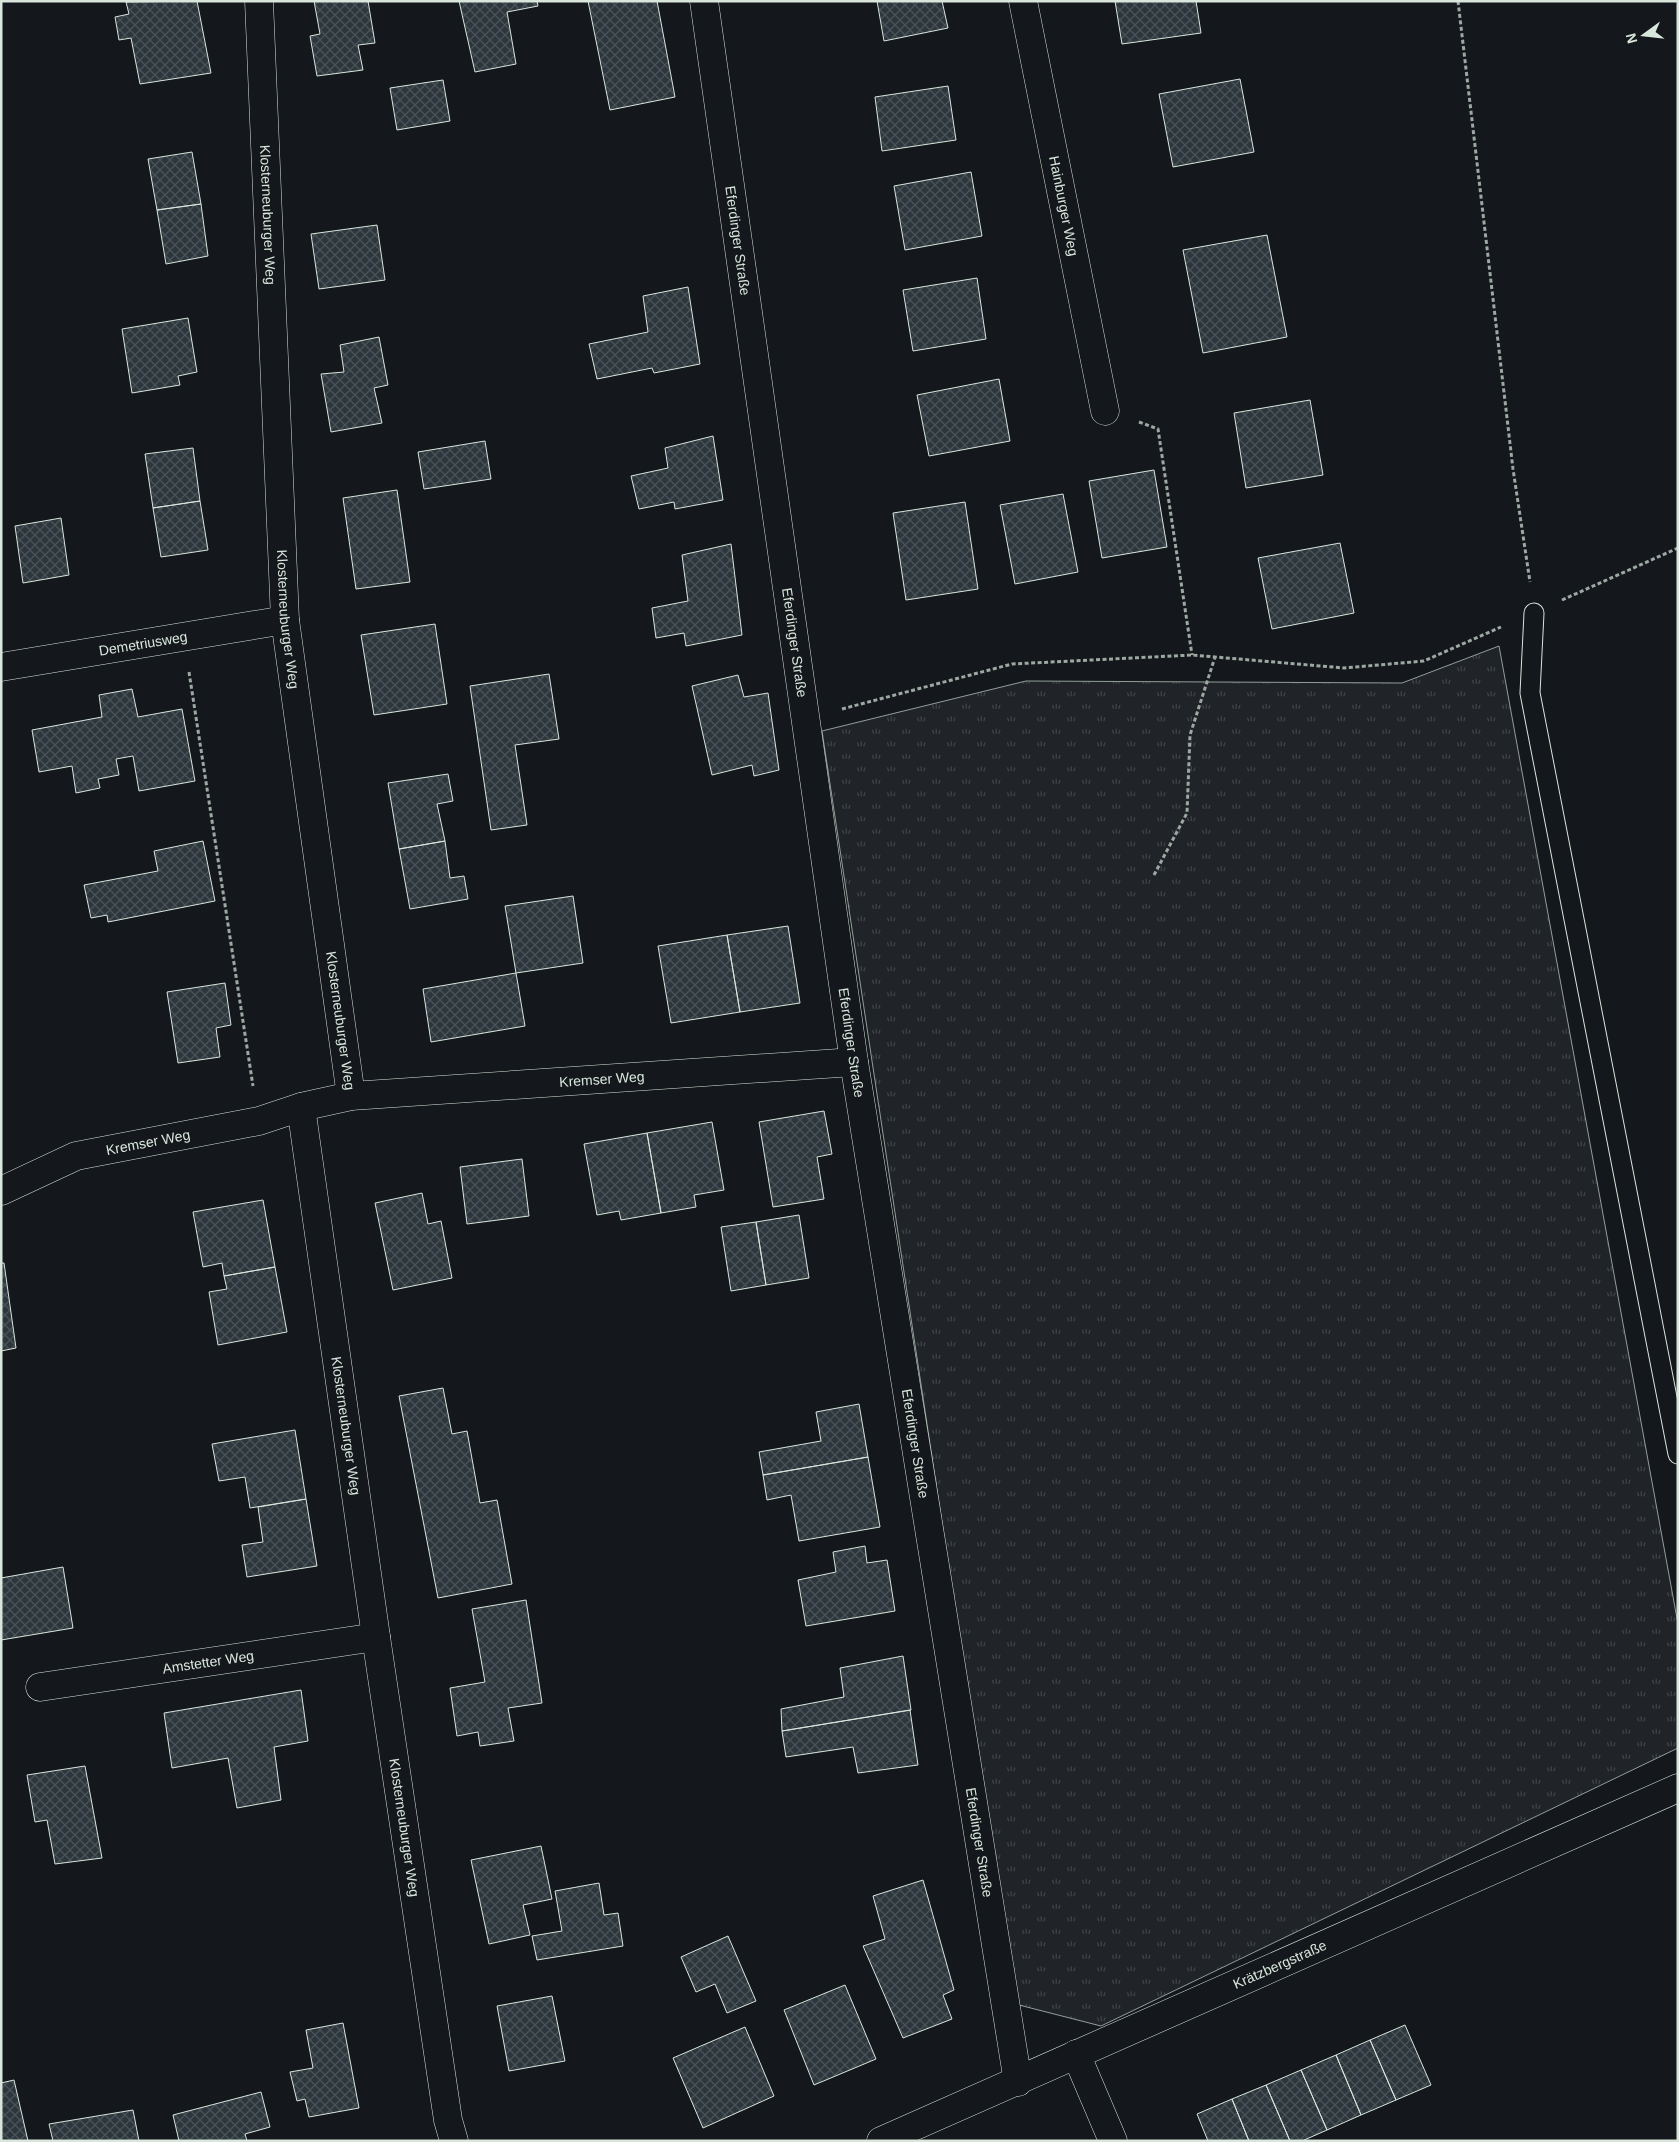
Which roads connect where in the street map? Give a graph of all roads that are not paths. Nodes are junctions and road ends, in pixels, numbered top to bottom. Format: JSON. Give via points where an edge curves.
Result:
{"nodes":[{"id":1,"x":259,"y":1,"type":"edge"},
{"id":2,"x":704,"y":1,"type":"edge"},
{"id":3,"x":1023,"y":1,"type":"edge"},
{"id":4,"x":1105,"y":411,"type":"road end"},
{"id":5,"x":1534,"y":613,"type":"road end"},
{"id":6,"x":285,"y":620,"type":"junction"},
{"id":7,"x":1,"y":667,"type":"edge"},
{"id":8,"x":854,"y":1062,"type":"junction"},
{"id":9,"x":351,"y":1096,"type":"junction"},
{"id":10,"x":301,"y":1107,"type":"junction"},
{"id":11,"x":1,"y":1191,"type":"edge"},
{"id":12,"x":1678,"y":1454,"type":"edge"},
{"id":13,"x":376,"y":1637,"type":"junction"},
{"id":14,"x":40,"y":1687,"type":"dead end"},
{"id":15,"x":1678,"y":1788,"type":"edge"},
{"id":16,"x":1076,"y":2054,"type":"junction"},
{"id":17,"x":1018,"y":2082,"type":"junction"},
{"id":18,"x":454,"y":2141,"type":"edge"},
{"id":19,"x":881,"y":2141,"type":"edge"},
{"id":20,"x":1113,"y":2141,"type":"edge"}],
"edges":[{"from":1,"to":6,"type":"street","name":"Klosterneuburger Weg"},
{"from":2,"to":8,"type":"street","name":"Eferdinger Straße"},
{"from":3,"to":4,"type":"street","name":"Hainburger Weg"},
{"from":5,"to":12,"type":"lane","via":[[1530,693]]},
{"from":6,"to":7,"type":"street","name":"Demetriusweg"},
{"from":6,"to":9,"type":"street","name":"Klosterneuburger Weg"},
{"from":8,"to":9,"type":"street","name":"Kremser Weg"},
{"from":8,"to":17,"type":"street","name":"Eferdinger Straße"},
{"from":9,"to":10,"type":"street","name":"Klosterneuburger Weg"},
{"from":10,"to":11,"type":"street","name":"Kremser Weg","via":[[259,1121],[76,1156]]},
{"from":10,"to":13,"type":"street","name":"Klosterneuburger Weg"},
{"from":13,"to":14,"type":"street","name":"Amstetter Weg"},
{"from":13,"to":18,"type":"street","name":"Klosterneuburger Weg","via":[[448,2120]]},
{"from":15,"to":16,"type":"street","name":"Krätzbergstraße"},
{"from":16,"to":17,"type":"street","name":"Krätzbergstraße"},
{"from":16,"to":20,"type":"street"},
{"from":17,"to":19,"type":"street","name":"Krätzbergstraße"}]}
